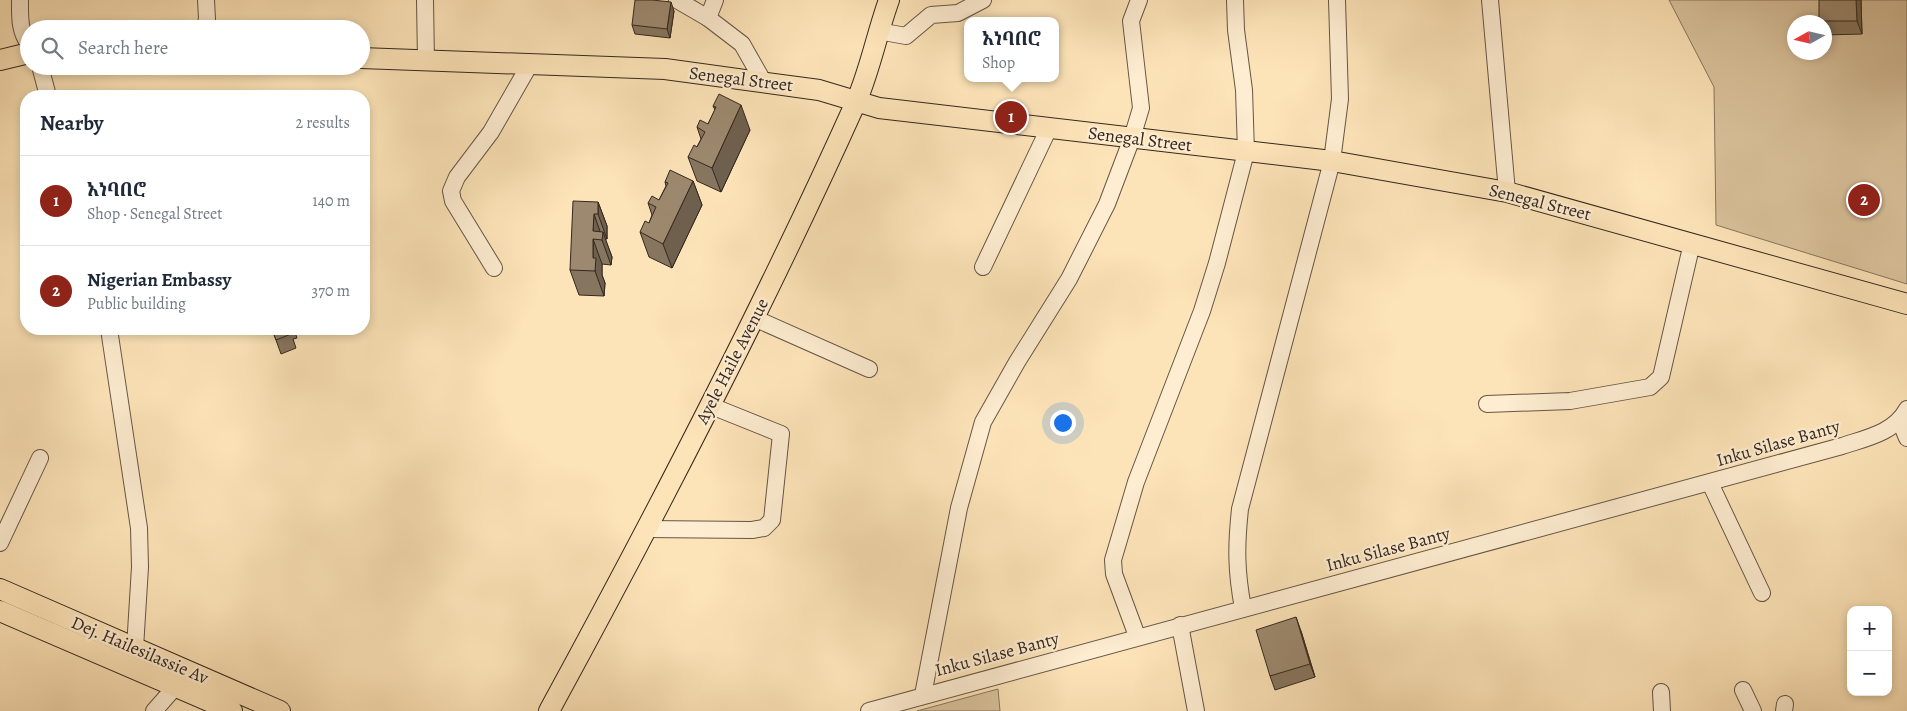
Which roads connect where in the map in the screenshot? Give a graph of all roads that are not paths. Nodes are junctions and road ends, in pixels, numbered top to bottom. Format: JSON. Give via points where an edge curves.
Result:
{"nodes":[{"id":1,"x":20,"y":0,"type":"edge"},
{"id":2,"x":206,"y":0,"type":"edge"},
{"id":3,"x":424,"y":0,"type":"edge"},
{"id":4,"x":676,"y":0,"type":"edge"},
{"id":5,"x":715,"y":0,"type":"edge"},
{"id":6,"x":888,"y":0,"type":"edge"},
{"id":7,"x":983,"y":0,"type":"edge"},
{"id":8,"x":1139,"y":0,"type":"edge"},
{"id":9,"x":1235,"y":0,"type":"edge"},
{"id":10,"x":1337,"y":0,"type":"edge"},
{"id":11,"x":1490,"y":0,"type":"edge"},
{"id":12,"x":708,"y":18,"type":"junction"},
{"id":13,"x":20,"y":20,"type":"edge"},
{"id":14,"x":207,"y":20,"type":"edge"},
{"id":15,"x":878,"y":32,"type":"junction"},
{"id":16,"x":20,"y":55,"type":"edge"},
{"id":17,"x":370,"y":58,"type":"edge"},
{"id":18,"x":0,"y":60,"type":"edge"},
{"id":19,"x":426,"y":60,"type":"junction"},
{"id":20,"x":530,"y":64,"type":"junction"},
{"id":21,"x":42,"y":75,"type":"edge"},
{"id":22,"x":763,"y":81,"type":"junction"},
{"id":23,"x":46,"y":90,"type":"edge"},
{"id":24,"x":856,"y":100,"type":"junction"},
{"id":25,"x":1049,"y":128,"type":"junction"},
{"id":26,"x":1132,"y":138,"type":"junction"},
{"id":27,"x":1246,"y":152,"type":"junction"},
{"id":28,"x":1332,"y":162,"type":"junction"},
{"id":29,"x":1507,"y":192,"type":"junction"},
{"id":30,"x":1692,"y":243,"type":"junction"},
{"id":31,"x":983,"y":267,"type":"dead end"},
{"id":32,"x":494,"y":268,"type":"dead end"},
{"id":33,"x":1907,"y":304,"type":"edge"},
{"id":34,"x":754,"y":318,"type":"junction"},
{"id":35,"x":110,"y":335,"type":"edge"},
{"id":36,"x":869,"y":369,"type":"dead end"},
{"id":37,"x":1487,"y":404,"type":"dead end"},
{"id":38,"x":709,"y":405,"type":"junction"},
{"id":39,"x":1904,"y":415,"type":"edge"},
{"id":40,"x":1907,"y":438,"type":"edge"},
{"id":41,"x":40,"y":458,"type":"dead end"},
{"id":42,"x":1710,"y":483,"type":"junction"},
{"id":43,"x":646,"y":529,"type":"junction"},
{"id":44,"x":0,"y":543,"type":"edge"},
{"id":45,"x":0,"y":589,"type":"edge"},
{"id":46,"x":1762,"y":593,"type":"dead end"},
{"id":47,"x":1243,"y":608,"type":"junction"},
{"id":48,"x":0,"y":611,"type":"edge"},
{"id":49,"x":1180,"y":625,"type":"junction"},
{"id":50,"x":1137,"y":636,"type":"junction"},
{"id":51,"x":135,"y":648,"type":"junction"},
{"id":52,"x":176,"y":686,"type":"junction"},
{"id":53,"x":1743,"y":690,"type":"dead end"},
{"id":54,"x":1660,"y":692,"type":"dead end"},
{"id":55,"x":923,"y":695,"type":"junction"},
{"id":56,"x":154,"y":711,"type":"edge"},
{"id":57,"x":232,"y":711,"type":"edge"},
{"id":58,"x":280,"y":711,"type":"edge"},
{"id":59,"x":549,"y":711,"type":"edge"},
{"id":60,"x":869,"y":711,"type":"edge"},
{"id":61,"x":1196,"y":711,"type":"edge"},
{"id":62,"x":1662,"y":711,"type":"edge"},
{"id":63,"x":1753,"y":711,"type":"edge"}],
"edges":[{"from":1,"to":13,"type":"street"},
{"from":2,"to":14,"type":"street"},
{"from":3,"to":19,"type":"street"},
{"from":4,"to":12,"type":"street"},
{"from":5,"to":12,"type":"street"},
{"from":6,"to":15,"type":"main road","name":"Ayele Haile Avenue"},
{"from":7,"to":15,"type":"street","via":[[958,14],[931,15],[906,36]]},
{"from":8,"to":26,"type":"street","via":[[1131,21],[1141,108]]},
{"from":9,"to":27,"type":"street"},
{"from":10,"to":28,"type":"street","via":[[1340,99]]},
{"from":11,"to":29,"type":"street"},
{"from":12,"to":22,"type":"street","via":[[742,44]]},
{"from":15,"to":24,"type":"main road","name":"Ayele Haile Avenue"},
{"from":16,"to":18,"type":"main road"},
{"from":17,"to":19,"type":"main road","name":"Senegal Street"},
{"from":19,"to":20,"type":"main road","name":"Senegal Street"},
{"from":20,"to":22,"type":"main road","name":"Senegal Street","via":[[656,68]]},
{"from":20,"to":32,"type":"street","via":[[491,132],[457,178],[452,191],[453,201]]},
{"from":21,"to":23,"type":"street"},
{"from":22,"to":24,"type":"main road","name":"Senegal Street"},
{"from":24,"to":25,"type":"main road","name":"Senegal Street","via":[[880,108]]},
{"from":24,"to":34,"type":"main road","name":"Ayele Haile Avenue","via":[[799,228]]},
{"from":25,"to":26,"type":"main road","name":"Senegal Street"},
{"from":25,"to":31,"type":"street"},
{"from":26,"to":27,"type":"main road","name":"Senegal Street"},
{"from":26,"to":55,"type":"street","via":[[1107,204],[1069,279],[983,422],[960,508]]},
{"from":27,"to":28,"type":"main road","name":"Senegal Street"},
{"from":27,"to":50,"type":"street","via":[[1207,295],[1136,482],[1113,560],[1114,574]]},
{"from":28,"to":29,"type":"main road","name":"Senegal Street"},
{"from":28,"to":47,"type":"street","via":[[1240,509],[1236,548]]},
{"from":29,"to":30,"type":"main road","name":"Senegal Street"},
{"from":30,"to":33,"type":"main road","name":"Senegal Street"},
{"from":30,"to":37,"type":"street","via":[[1661,377],[1650,387],[1570,401]]},
{"from":34,"to":36,"type":"street"},
{"from":34,"to":38,"type":"main road","name":"Ayele Haile Avenue"},
{"from":35,"to":51,"type":"street","via":[[139,528]]},
{"from":38,"to":43,"type":"main road","name":"Ayele Haile Avenue"},
{"from":38,"to":43,"type":"street","via":[[781,434],[772,520],[764,528],[752,530]]},
{"from":39,"to":40,"type":"street"},
{"from":39,"to":42,"type":"street","name":"Inku Silase Banty","via":[[1889,429],[1842,446]]},
{"from":41,"to":44,"type":"street"},
{"from":42,"to":46,"type":"street"},
{"from":42,"to":47,"type":"street","name":"Inku Silase Banty"},
{"from":43,"to":59,"type":"main road","name":"Ayele Haile Avenue"},
{"from":45,"to":51,"type":"main road","name":"Dej. Hailesilassie Av"},
{"from":47,"to":49,"type":"street","name":"Inku Silase Banty"},
{"from":48,"to":52,"type":"main road","name":"Dej. Hailesilassie Av"},
{"from":49,"to":50,"type":"street","name":"Inku Silase Banty"},
{"from":49,"to":61,"type":"street"},
{"from":50,"to":55,"type":"street","name":"Inku Silase Banty"},
{"from":51,"to":58,"type":"main road","name":"Dej. Hailesilassie Av"},
{"from":52,"to":56,"type":"street"},
{"from":52,"to":57,"type":"main road","name":"Dej. Hailesilassie Av"},
{"from":53,"to":63,"type":"street"},
{"from":54,"to":62,"type":"street"},
{"from":55,"to":60,"type":"street","name":"Inku Silase Banty"}]}
